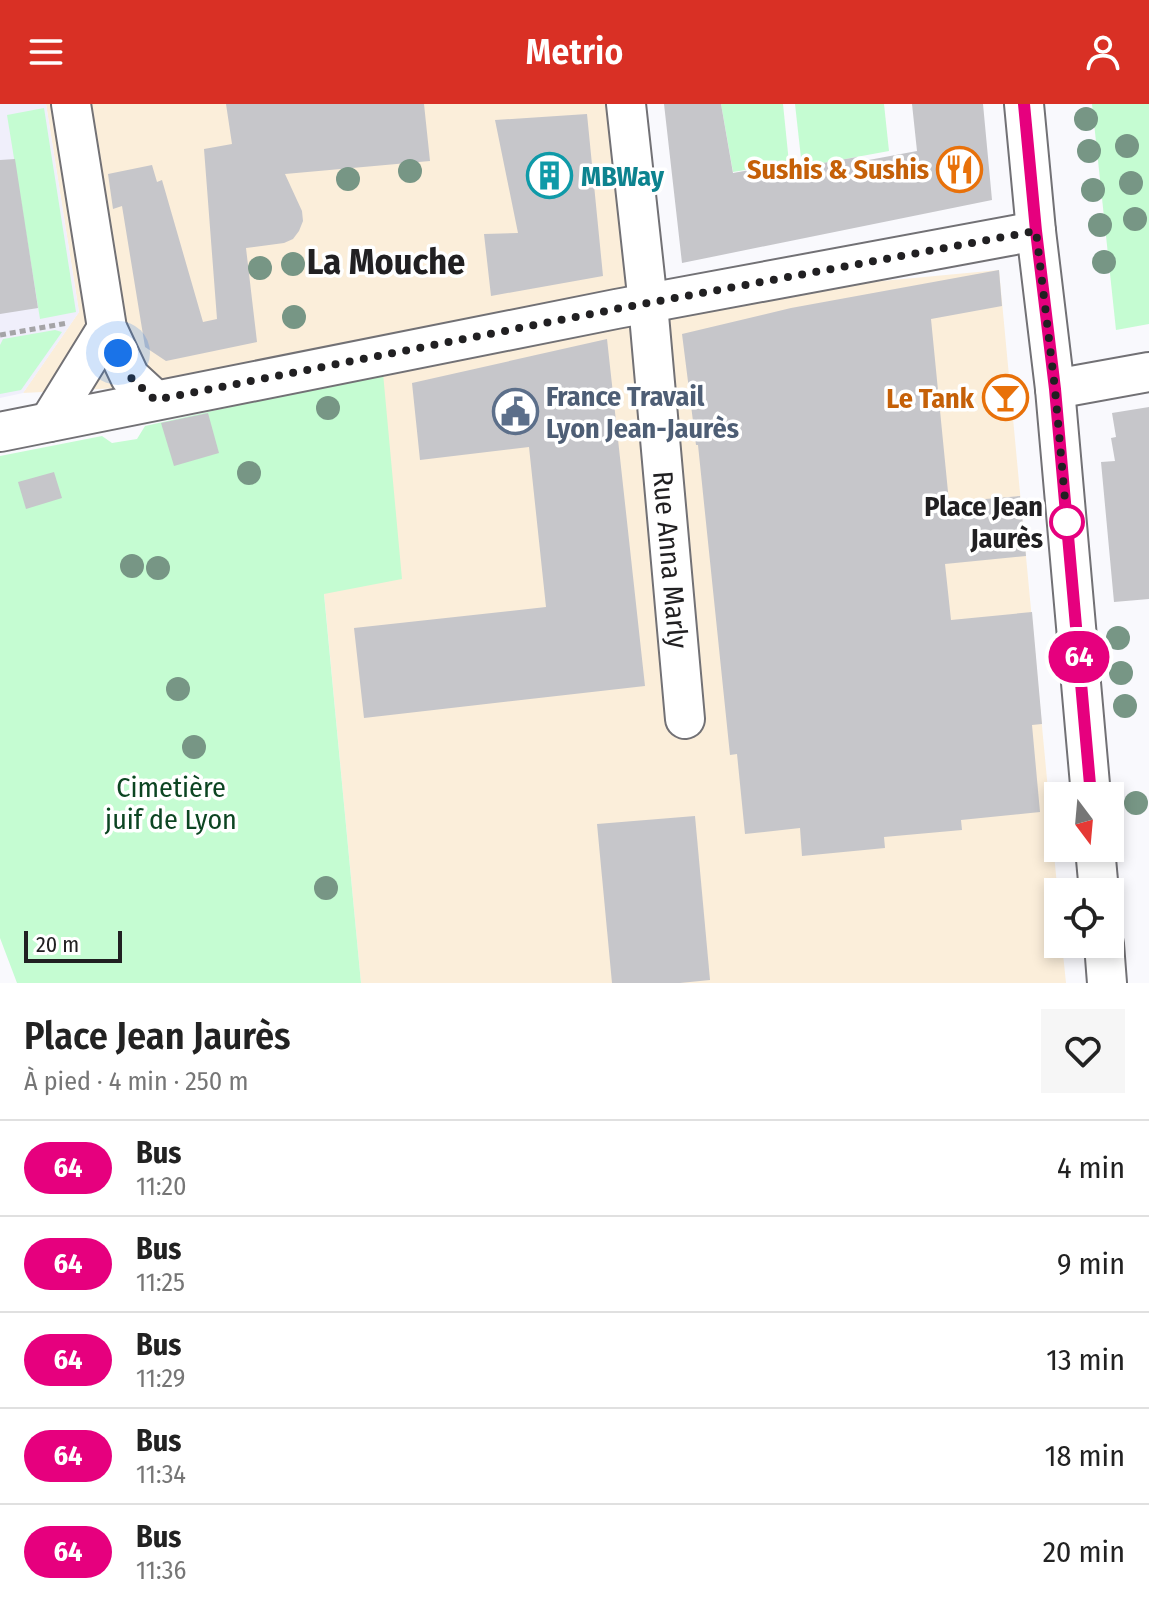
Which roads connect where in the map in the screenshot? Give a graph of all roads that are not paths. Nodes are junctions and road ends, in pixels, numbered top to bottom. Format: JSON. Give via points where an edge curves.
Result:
{"nodes":[{"id":1,"x":71,"y":104,"type":"edge"},
{"id":2,"x":626,"y":104,"type":"edge"},
{"id":3,"x":1024,"y":104,"type":"edge"},
{"id":4,"x":1036,"y":231,"type":"junction"},
{"id":5,"x":648,"y":304,"type":"junction"},
{"id":6,"x":92,"y":325,"type":"junction"},
{"id":7,"x":1149,"y":372,"type":"edge"},
{"id":8,"x":1055,"y":389,"type":"junction"},
{"id":9,"x":155,"y":400,"type":"junction"},
{"id":10,"x":49,"y":422,"type":"junction"},
{"id":11,"x":0,"y":432,"type":"edge"},
{"id":12,"x":685,"y":719,"type":"dead end"},
{"id":13,"x":1090,"y":782,"type":"edge"},
{"id":14,"x":1105,"y":958,"type":"edge"},
{"id":15,"x":1107,"y":983,"type":"edge"}],
"edges":[{"from":1,"to":6,"type":"street"},
{"from":2,"to":5,"type":"street","name":"Rue Anna Marly"},
{"from":3,"to":4,"type":"street"},
{"from":4,"to":5,"type":"street"},
{"from":4,"to":8,"type":"street"},
{"from":5,"to":9,"type":"street"},
{"from":5,"to":12,"type":"street","name":"Rue Anna Marly"},
{"from":6,"to":9,"type":"street","via":[[130,377]]},
{"from":6,"to":10,"type":"street"},
{"from":7,"to":8,"type":"street"},
{"from":8,"to":13,"type":"street"},
{"from":9,"to":10,"type":"street"},
{"from":10,"to":11,"type":"street"},
{"from":14,"to":15,"type":"street"}]}
